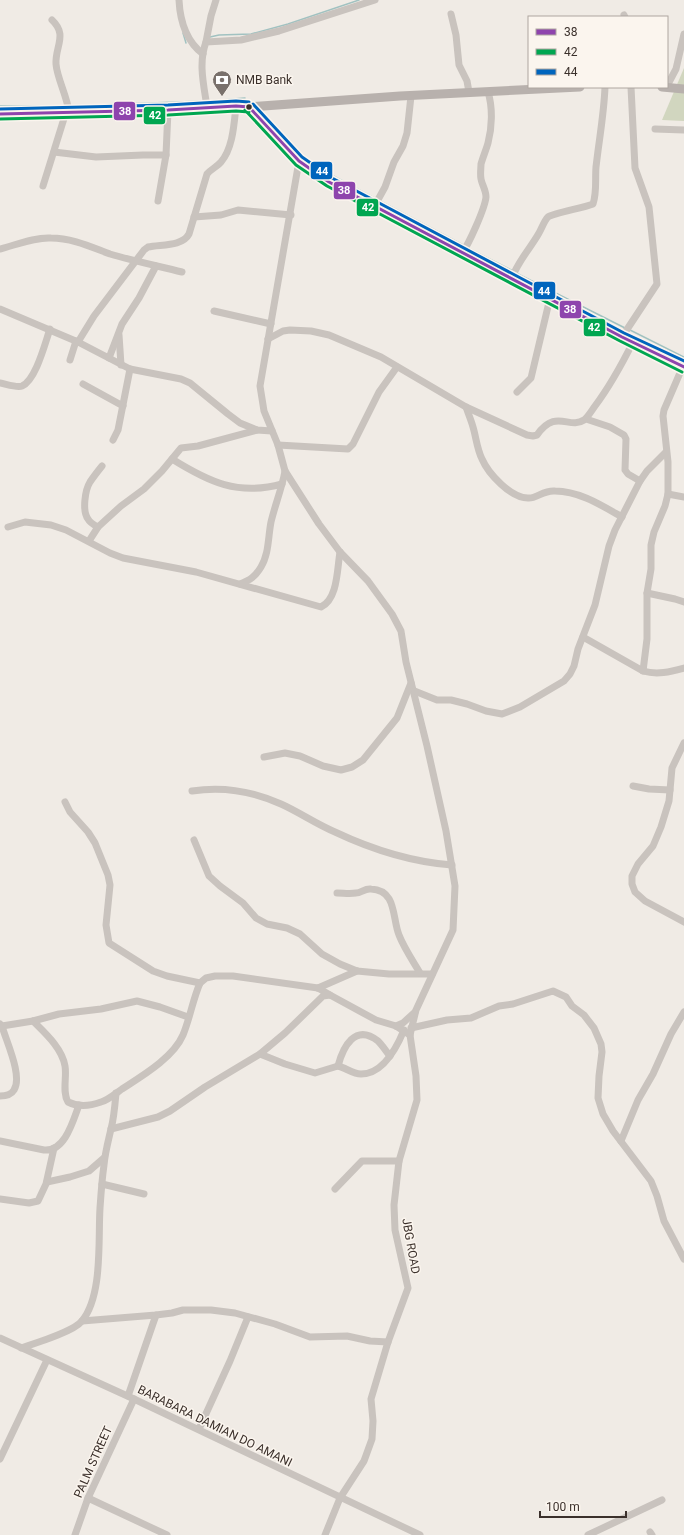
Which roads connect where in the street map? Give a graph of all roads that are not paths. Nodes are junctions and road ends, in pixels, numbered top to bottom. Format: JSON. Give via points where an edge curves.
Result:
{"nodes":[{"id":1,"x":179,"y":0,"type":"edge"},
{"id":2,"x":216,"y":0,"type":"edge"},
{"id":3,"x":375,"y":0,"type":"edge"},
{"id":4,"x":451,"y":14,"type":"dead end"},
{"id":5,"x":52,"y":20,"type":"dead end"},
{"id":6,"x":684,"y":34,"type":"edge"},
{"id":7,"x":206,"y":42,"type":"junction"},
{"id":8,"x":203,"y":54,"type":"junction"},
{"id":9,"x":668,"y":85,"type":"edge"},
{"id":10,"x":668,"y":87,"type":"edge"},
{"id":11,"x":562,"y":88,"type":"edge"},
{"id":12,"x":605,"y":88,"type":"edge"},
{"id":13,"x":631,"y":88,"type":"edge"},
{"id":14,"x":684,"y":88,"type":"edge"},
{"id":15,"x":469,"y":92,"type":"junction"},
{"id":16,"x":488,"y":92,"type":"junction"},
{"id":17,"x":411,"y":96,"type":"junction"},
{"id":18,"x":236,"y":106,"type":"junction"},
{"id":19,"x":207,"y":107,"type":"junction"},
{"id":20,"x":248,"y":107,"type":"junction"},
{"id":21,"x":168,"y":110,"type":"junction"},
{"id":22,"x":68,"y":112,"type":"junction"},
{"id":23,"x":0,"y":114,"type":"edge"},
{"id":24,"x":655,"y":129,"type":"dead end"},
{"id":25,"x":684,"y":130,"type":"edge"},
{"id":26,"x":54,"y":152,"type":"junction"},
{"id":27,"x":166,"y":155,"type":"junction"},
{"id":28,"x":299,"y":161,"type":"junction"},
{"id":29,"x":43,"y":186,"type":"dead end"},
{"id":30,"x":158,"y":201,"type":"dead end"},
{"id":31,"x":374,"y":208,"type":"junction"},
{"id":32,"x":291,"y":215,"type":"junction"},
{"id":33,"x":194,"y":217,"type":"junction"},
{"id":34,"x":0,"y":249,"type":"edge"},
{"id":35,"x":462,"y":253,"type":"junction"},
{"id":36,"x":134,"y":260,"type":"junction"},
{"id":37,"x":156,"y":266,"type":"junction"},
{"id":38,"x":182,"y":272,"type":"dead end"},
{"id":39,"x":512,"y":278,"type":"junction"},
{"id":40,"x":550,"y":298,"type":"junction"},
{"id":41,"x":0,"y":308,"type":"edge"},
{"id":42,"x":214,"y":311,"type":"dead end"},
{"id":43,"x":271,"y":324,"type":"junction"},
{"id":44,"x":50,"y":329,"type":"junction"},
{"id":45,"x":119,"y":330,"type":"junction"},
{"id":46,"x":622,"y":336,"type":"junction"},
{"id":47,"x":268,"y":339,"type":"junction"},
{"id":48,"x":77,"y":342,"type":"junction"},
{"id":49,"x":633,"y":342,"type":"junction"},
{"id":50,"x":109,"y":358,"type":"junction"},
{"id":51,"x":70,"y":360,"type":"dead end"},
{"id":52,"x":122,"y":365,"type":"junction"},
{"id":53,"x":397,"y":367,"type":"junction"},
{"id":54,"x":683,"y":367,"type":"edge"},
{"id":55,"x":130,"y":369,"type":"junction"},
{"id":56,"x":0,"y":383,"type":"edge"},
{"id":57,"x":82,"y":384,"type":"dead end"},
{"id":58,"x":517,"y":392,"type":"dead end"},
{"id":59,"x":123,"y":406,"type":"junction"},
{"id":60,"x":466,"y":407,"type":"junction"},
{"id":61,"x":586,"y":419,"type":"junction"},
{"id":62,"x":256,"y":430,"type":"junction"},
{"id":63,"x":272,"y":431,"type":"junction"},
{"id":64,"x":113,"y":440,"type":"dead end"},
{"id":65,"x":278,"y":445,"type":"junction"},
{"id":66,"x":666,"y":452,"type":"junction"},
{"id":67,"x":172,"y":459,"type":"junction"},
{"id":68,"x":102,"y":466,"type":"dead end"},
{"id":69,"x":284,"y":471,"type":"junction"},
{"id":70,"x":640,"y":481,"type":"junction"},
{"id":71,"x":282,"y":484,"type":"junction"},
{"id":72,"x":668,"y":494,"type":"junction"},
{"id":73,"x":684,"y":497,"type":"edge"},
{"id":74,"x":622,"y":517,"type":"junction"},
{"id":75,"x":8,"y":527,"type":"dead end"},
{"id":76,"x":98,"y":528,"type":"junction"},
{"id":77,"x":88,"y":541,"type":"junction"},
{"id":78,"x":340,"y":552,"type":"junction"},
{"id":79,"x":240,"y":584,"type":"junction"},
{"id":80,"x":647,"y":593,"type":"junction"},
{"id":81,"x":684,"y":602,"type":"edge"},
{"id":82,"x":583,"y":637,"type":"junction"},
{"id":83,"x":684,"y":668,"type":"edge"},
{"id":84,"x":643,"y":671,"type":"junction"},
{"id":85,"x":412,"y":686,"type":"junction"},
{"id":86,"x":684,"y":743,"type":"edge"},
{"id":87,"x":264,"y":758,"type":"dead end"},
{"id":88,"x":633,"y":786,"type":"dead end"},
{"id":89,"x":670,"y":790,"type":"junction"},
{"id":90,"x":192,"y":791,"type":"dead end"},
{"id":91,"x":65,"y":802,"type":"dead end"},
{"id":92,"x":194,"y":840,"type":"dead end"},
{"id":93,"x":452,"y":865,"type":"junction"},
{"id":94,"x":337,"y":893,"type":"dead end"},
{"id":95,"x":684,"y":922,"type":"edge"},
{"id":96,"x":357,"y":971,"type":"junction"},
{"id":97,"x":420,"y":974,"type":"junction"},
{"id":98,"x":432,"y":974,"type":"junction"},
{"id":99,"x":200,"y":982,"type":"junction"},
{"id":100,"x":318,"y":988,"type":"junction"},
{"id":101,"x":330,"y":995,"type":"junction"},
{"id":102,"x":416,"y":1010,"type":"junction"},
{"id":103,"x":684,"y":1012,"type":"edge"},
{"id":104,"x":188,"y":1017,"type":"junction"},
{"id":105,"x":33,"y":1021,"type":"junction"},
{"id":106,"x":1,"y":1025,"type":"edge"},
{"id":107,"x":396,"y":1026,"type":"junction"},
{"id":108,"x":404,"y":1030,"type":"junction"},
{"id":109,"x":410,"y":1032,"type":"junction"},
{"id":110,"x":260,"y":1054,"type":"junction"},
{"id":111,"x":390,"y":1056,"type":"junction"},
{"id":112,"x":338,"y":1066,"type":"junction"},
{"id":113,"x":116,"y":1093,"type":"junction"},
{"id":114,"x":0,"y":1096,"type":"edge"},
{"id":115,"x":79,"y":1106,"type":"junction"},
{"id":116,"x":111,"y":1129,"type":"junction"},
{"id":117,"x":0,"y":1140,"type":"edge"},
{"id":118,"x":621,"y":1141,"type":"junction"},
{"id":119,"x":54,"y":1148,"type":"junction"},
{"id":120,"x":104,"y":1158,"type":"junction"},
{"id":121,"x":399,"y":1161,"type":"junction"},
{"id":122,"x":47,"y":1182,"type":"junction"},
{"id":123,"x":102,"y":1184,"type":"junction"},
{"id":124,"x":334,"y":1189,"type":"dead end"},
{"id":125,"x":144,"y":1194,"type":"dead end"},
{"id":126,"x":0,"y":1199,"type":"edge"},
{"id":127,"x":684,"y":1259,"type":"edge"},
{"id":128,"x":156,"y":1315,"type":"junction"},
{"id":129,"x":248,"y":1317,"type":"junction"},
{"id":130,"x":82,"y":1321,"type":"junction"},
{"id":131,"x":0,"y":1338,"type":"edge"},
{"id":132,"x":388,"y":1342,"type":"junction"},
{"id":133,"x":21,"y":1348,"type":"junction"},
{"id":134,"x":47,"y":1360,"type":"junction"},
{"id":135,"x":131,"y":1397,"type":"junction"},
{"id":136,"x":198,"y":1429,"type":"junction"},
{"id":137,"x":0,"y":1457,"type":"edge"},
{"id":138,"x":88,"y":1498,"type":"junction"},
{"id":139,"x":340,"y":1498,"type":"junction"},
{"id":140,"x":662,"y":1500,"type":"dead end"},
{"id":141,"x":75,"y":1535,"type":"edge"},
{"id":142,"x":167,"y":1535,"type":"edge"},
{"id":143,"x":325,"y":1535,"type":"edge"},
{"id":144,"x":420,"y":1535,"type":"edge"},
{"id":145,"x":588,"y":1535,"type":"edge"}],
"edges":[{"from":1,"to":8,"type":"street","via":[[182,23],[196,49]]},
{"from":2,"to":7,"type":"street","via":[[210,16]]},
{"from":3,"to":7,"type":"street","via":[[279,31],[241,40]]},
{"from":4,"to":15,"type":"street","via":[[459,65]]},
{"from":5,"to":22,"type":"street","via":[[60,31],[56,65]]},
{"from":6,"to":9,"type":"street","via":[[676,69]]},
{"from":7,"to":8,"type":"street"},
{"from":8,"to":19,"type":"street","via":[[202,77]]},
{"from":10,"to":14,"type":"main road"},
{"from":11,"to":16,"type":"main road"},
{"from":12,"to":39,"type":"street","via":[[593,204],[548,218]]},
{"from":13,"to":46,"type":"street","via":[[635,168],[649,207],[657,284]]},
{"from":15,"to":16,"type":"main road"},
{"from":15,"to":17,"type":"main road"},
{"from":16,"to":35,"type":"street","via":[[492,120],[481,170],[486,196],[470,240]]},
{"from":17,"to":20,"type":"main road"},
{"from":17,"to":31,"type":"street","via":[[403,146]]},
{"from":18,"to":19,"type":"main road"},
{"from":18,"to":20,"type":"main road"},
{"from":18,"to":33,"type":"street","via":[[233,132],[226,155],[207,174]]},
{"from":19,"to":21,"type":"main road"},
{"from":20,"to":28,"type":"main road"},
{"from":21,"to":22,"type":"main road"},
{"from":21,"to":27,"type":"street"},
{"from":22,"to":23,"type":"main road"},
{"from":22,"to":26,"type":"street"},
{"from":24,"to":25,"type":"street"},
{"from":26,"to":27,"type":"street","via":[[96,157]]},
{"from":26,"to":29,"type":"street"},
{"from":27,"to":30,"type":"street"},
{"from":28,"to":31,"type":"main road"},
{"from":28,"to":32,"type":"street"},
{"from":31,"to":35,"type":"main road"},
{"from":32,"to":33,"type":"street","via":[[238,210],[221,215]]},
{"from":32,"to":43,"type":"street"},
{"from":33,"to":36,"type":"street","via":[[187,238],[180,242],[148,247]]},
{"from":34,"to":36,"type":"street","via":[[50,238],[86,245]]},
{"from":35,"to":39,"type":"main road"},
{"from":36,"to":37,"type":"street"},
{"from":36,"to":48,"type":"street"},
{"from":37,"to":38,"type":"street"},
{"from":37,"to":45,"type":"street"},
{"from":39,"to":40,"type":"main road"},
{"from":40,"to":46,"type":"main road"},
{"from":40,"to":58,"type":"street","via":[[531,378]]},
{"from":41,"to":44,"type":"street"},
{"from":42,"to":43,"type":"street"},
{"from":43,"to":47,"type":"street"},
{"from":44,"to":48,"type":"street"},
{"from":44,"to":56,"type":"street","via":[[36,368],[27,382],[20,386]]},
{"from":45,"to":50,"type":"street"},
{"from":45,"to":52,"type":"street"},
{"from":46,"to":49,"type":"main road"},
{"from":47,"to":53,"type":"street","via":[[283,331],[312,332],[353,345]]},
{"from":47,"to":63,"type":"street","via":[[260,386],[264,411]]},
{"from":48,"to":50,"type":"street"},
{"from":48,"to":51,"type":"street"},
{"from":49,"to":54,"type":"main road"},
{"from":49,"to":61,"type":"street","via":[[604,394]]},
{"from":50,"to":52,"type":"street"},
{"from":52,"to":55,"type":"street"},
{"from":53,"to":60,"type":"street"},
{"from":53,"to":65,"type":"street","via":[[379,392],[353,444],[348,449]]},
{"from":54,"to":66,"type":"street","via":[[664,410]]},
{"from":55,"to":59,"type":"street"},
{"from":55,"to":62,"type":"street","via":[[190,383],[230,416]]},
{"from":57,"to":59,"type":"street"},
{"from":59,"to":64,"type":"street"},
{"from":60,"to":61,"type":"street","via":[[534,436],[553,422],[577,422]]},
{"from":60,"to":74,"type":"street","via":[[481,458],[487,470],[504,487],[525,498],[555,490],[580,495]]},
{"from":61,"to":70,"type":"street","via":[[624,435],[625,470]]},
{"from":62,"to":63,"type":"street"},
{"from":62,"to":67,"type":"street","via":[[181,448]]},
{"from":63,"to":65,"type":"street"},
{"from":65,"to":69,"type":"street"},
{"from":66,"to":70,"type":"street"},
{"from":66,"to":72,"type":"street"},
{"from":67,"to":71,"type":"street","via":[[194,473],[220,484],[257,490]]},
{"from":67,"to":76,"type":"street","via":[[144,489]]},
{"from":68,"to":76,"type":"street","via":[[90,482],[85,505],[87,518]]},
{"from":69,"to":71,"type":"street"},
{"from":69,"to":78,"type":"street"},
{"from":70,"to":74,"type":"street"},
{"from":71,"to":79,"type":"street","via":[[261,567],[251,579]]},
{"from":72,"to":73,"type":"street"},
{"from":72,"to":80,"type":"street","via":[[650,545],[651,569]]},
{"from":74,"to":82,"type":"street","via":[[609,546],[595,605]]},
{"from":75,"to":77,"type":"street","via":[[25,522],[51,525]]},
{"from":76,"to":77,"type":"street"},
{"from":77,"to":79,"type":"street","via":[[123,558],[196,572]]},
{"from":78,"to":79,"type":"street","via":[[332,596],[328,604],[321,608]]},
{"from":78,"to":85,"type":"street","via":[[368,581],[392,614],[401,631]]},
{"from":80,"to":81,"type":"street"},
{"from":80,"to":84,"type":"street","via":[[647,639]]},
{"from":82,"to":84,"type":"street"},
{"from":82,"to":85,"type":"street","via":[[574,666],[564,681],[502,714],[451,700],[437,700]]},
{"from":83,"to":84,"type":"street","via":[[661,673]]},
{"from":85,"to":87,"type":"street","via":[[398,718],[363,760],[352,767],[341,770],[284,753]]},
{"from":85,"to":93,"type":"street","via":[[445,823]]},
{"from":86,"to":89,"type":"street","via":[[672,768]]},
{"from":88,"to":89,"type":"street"},
{"from":89,"to":95,"type":"street","via":[[667,810],[657,837],[638,864],[632,876],[632,884],[635,892],[645,901]]},
{"from":90,"to":93,"type":"street","via":[[236,789],[280,804],[335,833],[378,849],[432,864]]},
{"from":91,"to":99,"type":"street","via":[[91,838],[108,875],[110,885],[106,925],[109,944],[167,976]]},
{"from":92,"to":96,"type":"street","via":[[209,876],[243,903],[256,918],[300,934],[322,954]]},
{"from":93,"to":98,"type":"street","via":[[455,886],[452,930]]},
{"from":94,"to":97,"type":"street","via":[[357,893],[365,889],[382,892],[393,905],[398,935]]},
{"from":96,"to":97,"type":"street"},
{"from":96,"to":100,"type":"street"},
{"from":97,"to":98,"type":"street"},
{"from":98,"to":102,"type":"street"},
{"from":99,"to":100,"type":"street","via":[[215,976],[233,976]]},
{"from":99,"to":104,"type":"street"},
{"from":100,"to":101,"type":"street"},
{"from":101,"to":107,"type":"street","via":[[376,1020]]},
{"from":101,"to":110,"type":"street","via":[[320,998]]},
{"from":102,"to":107,"type":"street","via":[[410,1018]]},
{"from":102,"to":109,"type":"street"},
{"from":103,"to":118,"type":"street","via":[[671,1034],[654,1074],[638,1100]]},
{"from":104,"to":105,"type":"street","via":[[137,1001]]},
{"from":104,"to":113,"type":"street","via":[[183,1035],[173,1049],[152,1068]]},
{"from":105,"to":106,"type":"street"},
{"from":105,"to":115,"type":"street","via":[[56,1046],[64,1060],[66,1099]]},
{"from":106,"to":114,"type":"street","via":[[17,1075],[14,1090],[9,1095]]},
{"from":107,"to":108,"type":"street"},
{"from":108,"to":109,"type":"street"},
{"from":108,"to":111,"type":"street"},
{"from":109,"to":118,"type":"street","via":[[447,1020],[471,1018],[499,1006],[513,1004],[553,990],[560,993],[584,1014],[601,1044],[598,1098],[604,1114]]},
{"from":109,"to":121,"type":"street","name":"JBG ROAD","via":[[417,1100]]},
{"from":110,"to":112,"type":"street","via":[[315,1073]]},
{"from":110,"to":116,"type":"street","via":[[170,1111],[158,1117]]},
{"from":111,"to":112,"type":"street","via":[[378,1068],[368,1073],[355,1073]]},
{"from":111,"to":112,"type":"street","via":[[378,1042],[370,1037],[357,1035],[343,1048]]},
{"from":113,"to":115,"type":"street","via":[[102,1102]]},
{"from":113,"to":116,"type":"street"},
{"from":115,"to":119,"type":"street","via":[[68,1132]]},
{"from":116,"to":120,"type":"street"},
{"from":117,"to":119,"type":"street","via":[[44,1150]]},
{"from":118,"to":127,"type":"street","via":[[650,1182],[664,1221]]},
{"from":119,"to":122,"type":"street"},
{"from":120,"to":122,"type":"street","via":[[89,1171]]},
{"from":120,"to":123,"type":"street"},
{"from":121,"to":124,"type":"street","via":[[362,1161]]},
{"from":121,"to":132,"type":"street","name":"JBG ROAD","via":[[395,1184],[395,1230],[408,1288]]},
{"from":122,"to":126,"type":"street","via":[[38,1201],[33,1203]]},
{"from":123,"to":125,"type":"street"},
{"from":123,"to":130,"type":"street","via":[[96,1285],[90,1306]]},
{"from":128,"to":129,"type":"street","via":[[183,1310],[211,1310]]},
{"from":128,"to":130,"type":"street"},
{"from":128,"to":135,"type":"street","name":"PALM STREET"},
{"from":129,"to":132,"type":"street","via":[[310,1337],[348,1336]]},
{"from":129,"to":136,"type":"street"},
{"from":130,"to":133,"type":"street","via":[[65,1332]]},
{"from":131,"to":133,"type":"street","name":"BARABARA DAMIAN DO AMANI"},
{"from":132,"to":139,"type":"street","name":"JBG ROAD","via":[[371,1399],[372,1439],[364,1461]]},
{"from":133,"to":134,"type":"street","name":"BARABARA DAMIAN DO AMANI"},
{"from":134,"to":135,"type":"street","name":"BARABARA DAMIAN DO AMANI"},
{"from":134,"to":137,"type":"street"},
{"from":135,"to":136,"type":"street","name":"BARABARA DAMIAN DO AMANI"},
{"from":135,"to":138,"type":"street","name":"PALM STREET"},
{"from":136,"to":139,"type":"street","name":"BARABARA DAMIAN DO AMANI"},
{"from":138,"to":141,"type":"street","name":"PALM STREET"},
{"from":138,"to":142,"type":"street"},
{"from":139,"to":143,"type":"street","name":"JBG ROAD"},
{"from":139,"to":144,"type":"street","name":"BARABARA DAMIAN DO AMANI"},
{"from":140,"to":145,"type":"street"}]}
